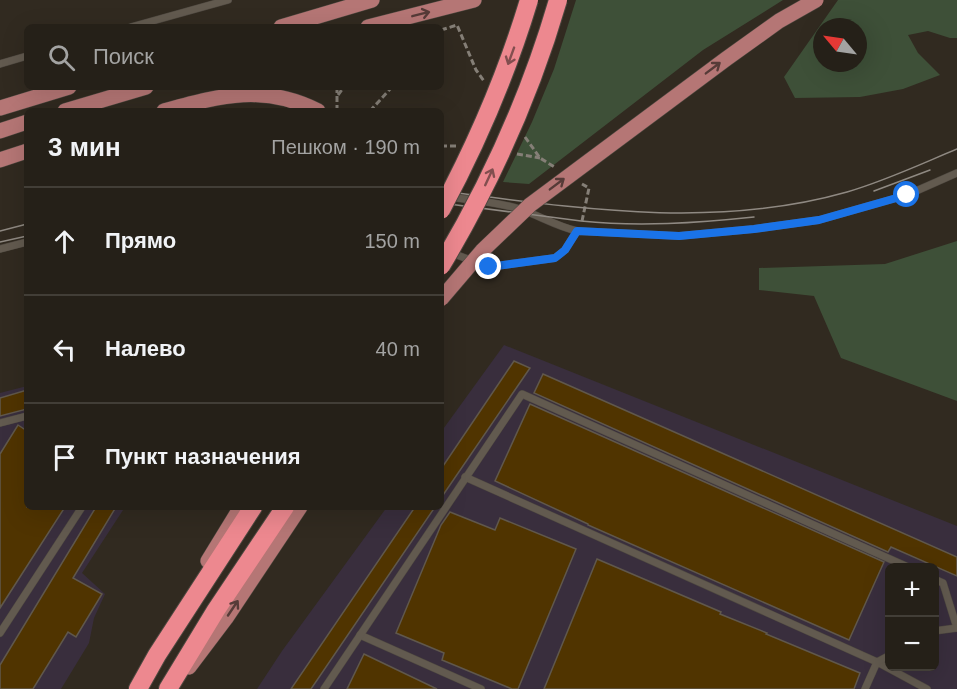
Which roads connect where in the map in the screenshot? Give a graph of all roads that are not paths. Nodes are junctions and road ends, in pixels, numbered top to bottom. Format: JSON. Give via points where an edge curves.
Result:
{"nodes":[{"id":1,"x":228,"y":0,"type":"edge"},
{"id":2,"x":372,"y":0,"type":"edge"},
{"id":3,"x":474,"y":0,"type":"edge"},
{"id":4,"x":529,"y":0,"type":"edge"},
{"id":5,"x":558,"y":0,"type":"edge"},
{"id":6,"x":816,"y":0,"type":"edge"},
{"id":7,"x":142,"y":24,"type":"edge"},
{"id":8,"x":291,"y":24,"type":"edge"},
{"id":9,"x":380,"y":24,"type":"edge"},
{"id":10,"x":24,"y":58,"type":"edge"},
{"id":11,"x":0,"y":64,"type":"edge"},
{"id":12,"x":59,"y":90,"type":"edge"},
{"id":13,"x":136,"y":90,"type":"edge"},
{"id":14,"x":0,"y":108,"type":"edge"},
{"id":15,"x":74,"y":108,"type":"edge"},
{"id":16,"x":175,"y":108,"type":"edge"},
{"id":17,"x":311,"y":108,"type":"edge"},
{"id":18,"x":24,"y":123,"type":"edge"},
{"id":19,"x":0,"y":130,"type":"edge"},
{"id":20,"x":24,"y":152,"type":"edge"},
{"id":21,"x":0,"y":160,"type":"edge"},
{"id":22,"x":957,"y":173,"type":"edge"},
{"id":23,"x":444,"y":196,"type":"edge"},
{"id":24,"x":444,"y":204,"type":"edge"},
{"id":25,"x":577,"y":231,"type":"junction"},
{"id":26,"x":24,"y":243,"type":"edge"},
{"id":27,"x":0,"y":249,"type":"edge"},
{"id":28,"x":444,"y":250,"type":"edge"},
{"id":29,"x":444,"y":261,"type":"edge"},
{"id":30,"x":444,"y":294,"type":"edge"},
{"id":31,"x":24,"y":417,"type":"edge"},
{"id":32,"x":0,"y":423,"type":"edge"},
{"id":33,"x":465,"y":477,"type":"junction"},
{"id":34,"x":444,"y":509,"type":"edge"},
{"id":35,"x":80,"y":510,"type":"edge"},
{"id":36,"x":239,"y":510,"type":"edge"},
{"id":37,"x":252,"y":510,"type":"edge"},
{"id":38,"x":283,"y":510,"type":"edge"},
{"id":39,"x":298,"y":510,"type":"edge"},
{"id":40,"x":443,"y":510,"type":"edge"},
{"id":41,"x":900,"y":563,"type":"edge"},
{"id":42,"x":939,"y":581,"type":"edge"},
{"id":43,"x":957,"y":628,"type":"edge"},
{"id":44,"x":939,"y":630,"type":"edge"},
{"id":45,"x":0,"y":633,"type":"edge"},
{"id":46,"x":360,"y":635,"type":"junction"},
{"id":47,"x":157,"y":655,"type":"junction"},
{"id":48,"x":885,"y":658,"type":"edge"},
{"id":49,"x":877,"y":662,"type":"junction"},
{"id":50,"x":138,"y":689,"type":"edge"},
{"id":51,"x":168,"y":689,"type":"edge"},
{"id":52,"x":173,"y":689,"type":"edge"},
{"id":53,"x":324,"y":689,"type":"edge"},
{"id":54,"x":481,"y":689,"type":"edge"},
{"id":55,"x":865,"y":689,"type":"edge"},
{"id":56,"x":927,"y":689,"type":"edge"}],
"edges":[{"from":1,"to":7,"type":"lane"},
{"from":2,"to":8,"type":"main road"},
{"from":9,"to":3,"type":"main road","one_way":true},
{"from":4,"to":24,"type":"highway","one_way":true,"bridge":true,"via":[[487,118]]},
{"from":29,"to":5,"type":"highway","one_way":true,"bridge":true,"via":[[510,131],[540,59]]},
{"from":30,"to":6,"type":"main road","one_way":true,"bridge":true,"via":[[482,250],[530,205],[726,58]]},
{"from":10,"to":11,"type":"lane"},
{"from":12,"to":14,"type":"main road"},
{"from":13,"to":15,"type":"main road"},
{"from":16,"to":17,"type":"main road","via":[[241,94],[271,95]]},
{"from":18,"to":19,"type":"main road"},
{"from":20,"to":21,"type":"main road"},
{"from":22,"to":25,"type":"lane","via":[[907,195],[819,220],[679,236]]},
{"from":23,"to":25,"type":"lane","via":[[516,208]]},
{"from":25,"to":28,"type":"lane","via":[[555,258],[515,264],[489,267]]},
{"from":26,"to":27,"type":"lane"},
{"from":31,"to":32,"type":"lane"},
{"from":33,"to":34,"type":"lane"},
{"from":33,"to":41,"type":"lane","via":[[522,394]]},
{"from":33,"to":49,"type":"lane"},
{"from":35,"to":45,"type":"lane"},
{"from":36,"to":47,"type":"main road"},
{"from":37,"to":47,"type":"highway"},
{"from":38,"to":51,"type":"highway"},
{"from":52,"to":39,"type":"main road","one_way":true},
{"from":40,"to":46,"type":"lane"},
{"from":42,"to":43,"type":"lane","via":[[943,583]]},
{"from":43,"to":44,"type":"lane"},
{"from":46,"to":53,"type":"lane"},
{"from":46,"to":54,"type":"lane"},
{"from":47,"to":50,"type":"highway"},
{"from":48,"to":49,"type":"lane"},
{"from":49,"to":55,"type":"lane"},
{"from":49,"to":56,"type":"lane"}]}
